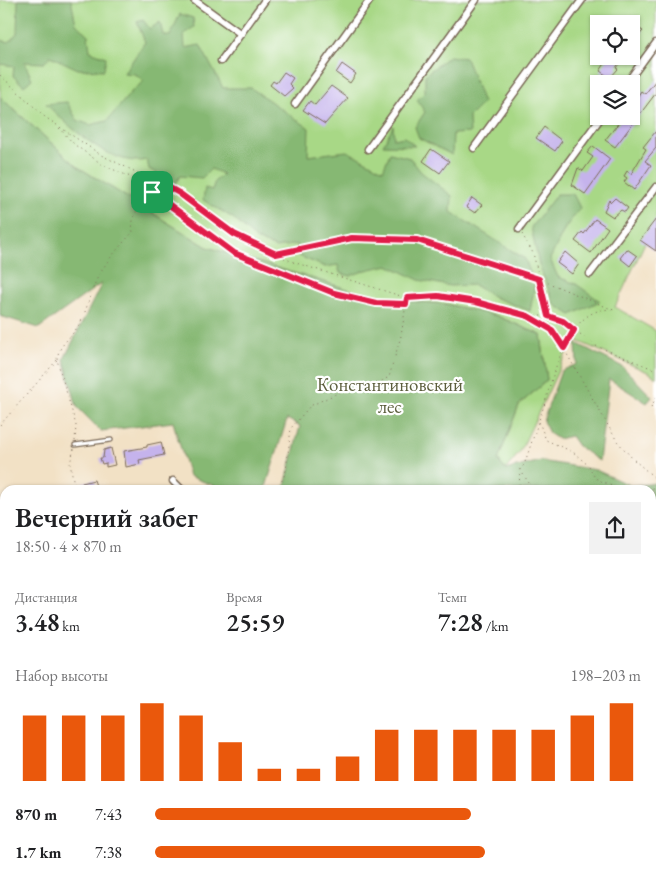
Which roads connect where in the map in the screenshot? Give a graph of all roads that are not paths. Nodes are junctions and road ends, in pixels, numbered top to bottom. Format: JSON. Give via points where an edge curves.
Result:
{"nodes":[{"id":1,"x":194,"y":0,"type":"edge"},
{"id":2,"x":265,"y":0,"type":"edge"},
{"id":3,"x":370,"y":0,"type":"edge"},
{"id":4,"x":476,"y":0,"type":"edge"},
{"id":5,"x":582,"y":0,"type":"edge"},
{"id":6,"x":240,"y":34,"type":"junction"},
{"id":7,"x":656,"y":43,"type":"edge"},
{"id":8,"x":221,"y":61,"type":"dead end"},
{"id":9,"x":633,"y":75,"type":"edge"},
{"id":10,"x":295,"y":104,"type":"dead end"},
{"id":11,"x":595,"y":125,"type":"edge"},
{"id":12,"x":474,"y":148,"type":"dead end"},
{"id":13,"x":368,"y":149,"type":"dead end"},
{"id":14,"x":656,"y":187,"type":"edge"},
{"id":15,"x":519,"y":229,"type":"road end"},
{"id":16,"x":590,"y":274,"type":"dead end"},
{"id":17,"x":111,"y":440,"type":"dead end"},
{"id":18,"x":75,"y":445,"type":"road end"},
{"id":19,"x":173,"y":481,"type":"dead end"},
{"id":20,"x":177,"y":485,"type":"edge"}],
"edges":[{"from":1,"to":6,"type":"street"},
{"from":2,"to":6,"type":"street"},
{"from":3,"to":10,"type":"street"},
{"from":4,"to":13,"type":"street"},
{"from":5,"to":12,"type":"street"},
{"from":6,"to":8,"type":"street"},
{"from":7,"to":9,"type":"street"},
{"from":11,"to":15,"type":"street"},
{"from":14,"to":16,"type":"street"},
{"from":17,"to":18,"type":"lane"},
{"from":19,"to":20,"type":"street"}]}
